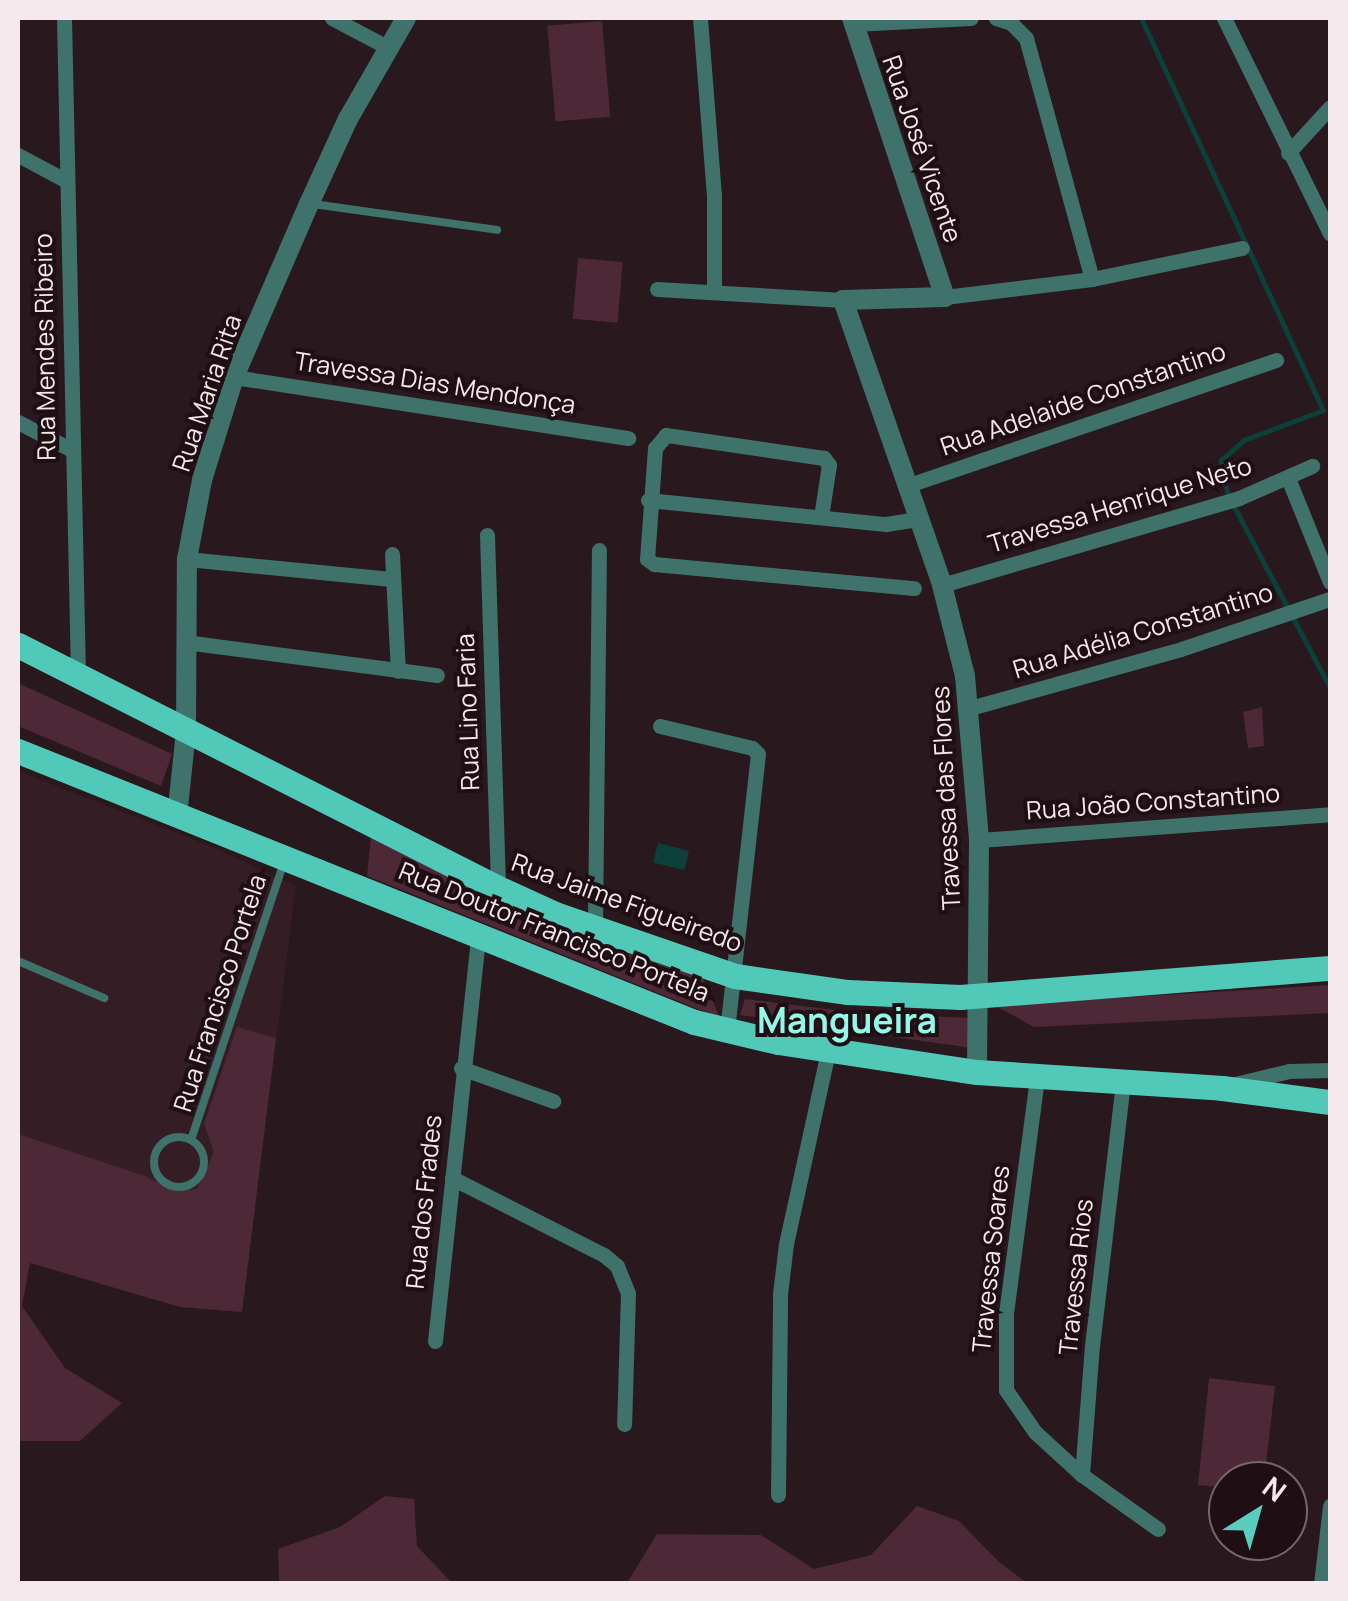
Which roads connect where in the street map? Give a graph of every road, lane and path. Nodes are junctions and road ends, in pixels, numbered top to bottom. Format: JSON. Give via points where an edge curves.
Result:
{"nodes":[{"id":1,"x":64,"y":18,"type":"edge"},
{"id":2,"x":332,"y":18,"type":"edge"},
{"id":3,"x":406,"y":18,"type":"edge"},
{"id":4,"x":700,"y":18,"type":"edge"},
{"id":5,"x":970,"y":18,"type":"edge"},
{"id":6,"x":996,"y":18,"type":"edge"},
{"id":7,"x":1224,"y":18,"type":"edge"},
{"id":8,"x":852,"y":21,"type":"edge"},
{"id":9,"x":389,"y":48,"type":"junction"},
{"id":10,"x":1330,"y":107,"type":"edge"},
{"id":11,"x":1288,"y":153,"type":"junction"},
{"id":12,"x":18,"y":156,"type":"edge"},
{"id":13,"x":67,"y":181,"type":"junction"},
{"id":14,"x":309,"y":204,"type":"junction"},
{"id":15,"x":497,"y":230,"type":"dead end"},
{"id":16,"x":1330,"y":233,"type":"edge"},
{"id":17,"x":1242,"y":248,"type":"dead end"},
{"id":18,"x":1092,"y":278,"type":"junction"},
{"id":19,"x":657,"y":289,"type":"dead end"},
{"id":20,"x":714,"y":290,"type":"junction"},
{"id":21,"x":945,"y":297,"type":"junction"},
{"id":22,"x":844,"y":300,"type":"junction"},
{"id":23,"x":1276,"y":360,"type":"dead end"},
{"id":24,"x":234,"y":377,"type":"junction"},
{"id":25,"x":18,"y":422,"type":"edge"},
{"id":26,"x":628,"y":438,"type":"dead end"},
{"id":27,"x":72,"y":450,"type":"junction"},
{"id":28,"x":1312,"y":466,"type":"dead end"},
{"id":29,"x":1288,"y":478,"type":"junction"},
{"id":30,"x":906,"y":486,"type":"junction"},
{"id":31,"x":648,"y":500,"type":"junction"},
{"id":32,"x":821,"y":517,"type":"junction"},
{"id":33,"x":918,"y":518,"type":"junction"},
{"id":34,"x":487,"y":534,"type":"dead end"},
{"id":35,"x":599,"y":550,"type":"dead end"},
{"id":36,"x":392,"y":554,"type":"dead end"},
{"id":37,"x":187,"y":559,"type":"junction"},
{"id":38,"x":390,"y":579,"type":"junction"},
{"id":39,"x":1330,"y":582,"type":"edge"},
{"id":40,"x":942,"y":585,"type":"junction"},
{"id":41,"x":914,"y":588,"type":"dead end"},
{"id":42,"x":1330,"y":599,"type":"edge"},
{"id":43,"x":186,"y":642,"type":"junction"},
{"id":44,"x":18,"y":645,"type":"edge"},
{"id":45,"x":398,"y":671,"type":"junction"},
{"id":46,"x":437,"y":675,"type":"dead end"},
{"id":47,"x":78,"y":676,"type":"junction"},
{"id":48,"x":970,"y":708,"type":"junction"},
{"id":49,"x":660,"y":726,"type":"dead end"},
{"id":50,"x":186,"y":731,"type":"junction"},
{"id":51,"x":18,"y":751,"type":"edge"},
{"id":52,"x":1330,"y":814,"type":"edge"},
{"id":53,"x":178,"y":817,"type":"junction"},
{"id":54,"x":979,"y":840,"type":"junction"},
{"id":55,"x":286,"y":858,"type":"junction"},
{"id":56,"x":498,"y":888,"type":"junction"},
{"id":57,"x":595,"y":928,"type":"junction"},
{"id":58,"x":478,"y":939,"type":"junction"},
{"id":59,"x":18,"y":961,"type":"edge"},
{"id":60,"x":1330,"y":968,"type":"edge"},
{"id":61,"x":735,"y":976,"type":"junction"},
{"id":62,"x":978,"y":996,"type":"junction"},
{"id":63,"x":104,"y":998,"type":"dead end"},
{"id":64,"x":727,"y":1030,"type":"junction"},
{"id":65,"x":828,"y":1050,"type":"junction"},
{"id":66,"x":461,"y":1068,"type":"junction"},
{"id":67,"x":1330,"y":1070,"type":"edge"},
{"id":68,"x":976,"y":1072,"type":"junction"},
{"id":69,"x":1037,"y":1078,"type":"junction"},
{"id":70,"x":1123,"y":1084,"type":"junction"},
{"id":71,"x":1222,"y":1088,"type":"junction"},
{"id":72,"x":553,"y":1101,"type":"dead end"},
{"id":73,"x":1330,"y":1102,"type":"edge"},
{"id":74,"x":191,"y":1140,"type":"junction"},
{"id":75,"x":452,"y":1178,"type":"junction"},
{"id":76,"x":435,"y":1341,"type":"dead end"},
{"id":77,"x":624,"y":1424,"type":"dead end"},
{"id":78,"x":1082,"y":1475,"type":"junction"},
{"id":79,"x":778,"y":1495,"type":"dead end"},
{"id":80,"x":1330,"y":1506,"type":"edge"},
{"id":81,"x":1158,"y":1529,"type":"dead end"},
{"id":82,"x":1321,"y":1584,"type":"edge"}],
"edges":[{"from":1,"to":13,"type":"street","name":"Rua Mendes Ribeiro"},
{"from":2,"to":9,"type":"street"},
{"from":3,"to":9,"type":"street","name":"Rua Maria Rita"},
{"from":4,"to":20,"type":"street"},
{"from":5,"to":8,"type":"street"},
{"from":6,"to":18,"type":"street","via":[[1026,38]]},
{"from":7,"to":11,"type":"street"},
{"from":8,"to":21,"type":"street","name":"Rua José Vicente"},
{"from":9,"to":14,"type":"street","name":"Rua Maria Rita"},
{"from":10,"to":11,"type":"street"},
{"from":11,"to":16,"type":"street"},
{"from":12,"to":13,"type":"street"},
{"from":13,"to":27,"type":"street","name":"Rua Mendes Ribeiro"},
{"from":14,"to":15,"type":"lane"},
{"from":14,"to":24,"type":"street","name":"Rua Maria Rita"},
{"from":17,"to":18,"type":"street"},
{"from":18,"to":21,"type":"street"},
{"from":19,"to":20,"type":"street"},
{"from":20,"to":22,"type":"street"},
{"from":21,"to":22,"type":"street"},
{"from":22,"to":30,"type":"street","name":"Travessa das Flores"},
{"from":23,"to":30,"type":"street","name":"Rua Adelaide Constantino"},
{"from":24,"to":26,"type":"street","name":"Travessa Dias Mendonça"},
{"from":24,"to":37,"type":"street","name":"Rua Maria Rita","via":[[193,515]]},
{"from":25,"to":27,"type":"street"},
{"from":27,"to":47,"type":"street","name":"Rua Mendes Ribeiro"},
{"from":28,"to":29,"type":"street","name":"Travessa Henrique Neto"},
{"from":29,"to":39,"type":"street"},
{"from":29,"to":40,"type":"street","name":"Travessa Henrique Neto"},
{"from":30,"to":33,"type":"street","name":"Travessa das Flores"},
{"from":31,"to":32,"type":"street"},
{"from":31,"to":32,"type":"street","via":[[655,448],[666,435],[824,458],[829,465]]},
{"from":31,"to":41,"type":"street","via":[[647,559],[654,564]]},
{"from":32,"to":33,"type":"street","via":[[886,524]]},
{"from":33,"to":40,"type":"street","name":"Travessa das Flores"},
{"from":34,"to":56,"type":"street","name":"Rua Lino Faria"},
{"from":35,"to":57,"type":"street"},
{"from":36,"to":38,"type":"street"},
{"from":37,"to":38,"type":"street"},
{"from":37,"to":43,"type":"street","name":"Rua Maria Rita"},
{"from":38,"to":45,"type":"street"},
{"from":40,"to":48,"type":"street","name":"Travessa das Flores"},
{"from":42,"to":48,"type":"street","name":"Rua Adélia Constantino"},
{"from":43,"to":45,"type":"street"},
{"from":43,"to":50,"type":"street","name":"Rua Maria Rita"},
{"from":44,"to":47,"type":"main road","name":"Rua Jaime Figueiredo"},
{"from":45,"to":46,"type":"street"},
{"from":47,"to":50,"type":"main road","name":"Rua Jaime Figueiredo"},
{"from":48,"to":54,"type":"street","name":"Travessa das Flores"},
{"from":49,"to":61,"type":"street","via":[[758,754]]},
{"from":50,"to":53,"type":"street","name":"Rua Maria Rita"},
{"from":50,"to":56,"type":"main road","name":"Rua Jaime Figueiredo"},
{"from":51,"to":53,"type":"main road","name":"Rua Doutor Francisco Portela"},
{"from":52,"to":54,"type":"street","name":"Rua João Constantino"},
{"from":53,"to":55,"type":"main road","name":"Rua Doutor Francisco Portela"},
{"from":54,"to":62,"type":"street","name":"Travessa das Flores"},
{"from":55,"to":58,"type":"main road","name":"Rua Doutor Francisco Portela"},
{"from":55,"to":74,"type":"lane","name":"Rua Francisco Portela"},
{"from":56,"to":57,"type":"main road","name":"Rua Jaime Figueiredo"},
{"from":57,"to":61,"type":"main road","name":"Rua Jaime Figueiredo"},
{"from":58,"to":64,"type":"main road","name":"Rua Doutor Francisco Portela"},
{"from":58,"to":66,"type":"street","name":"Rua dos Frades"},
{"from":59,"to":63,"type":"lane"},
{"from":60,"to":62,"type":"main road","name":"Rua Jaime Figueiredo"},
{"from":61,"to":62,"type":"main road","name":"Rua Jaime Figueiredo","via":[[848,992]]},
{"from":61,"to":64,"type":"street"},
{"from":62,"to":68,"type":"street","name":"Travessa das Flores"},
{"from":64,"to":65,"type":"main road","name":"Rua Doutor Francisco Portela"},
{"from":65,"to":68,"type":"main road","name":"Rua Doutor Francisco Portela"},
{"from":65,"to":79,"type":"street","via":[[780,1294]]},
{"from":66,"to":72,"type":"street"},
{"from":66,"to":75,"type":"street","name":"Rua dos Frades"},
{"from":67,"to":71,"type":"street","via":[[1289,1071]]},
{"from":68,"to":69,"type":"main road","name":"Rua Doutor Francisco Portela"},
{"from":69,"to":70,"type":"main road","name":"Rua Doutor Francisco Portela"},
{"from":69,"to":78,"type":"street","name":"Travessa Soares","via":[[1006,1314],[1006,1390],[1035,1432]]},
{"from":70,"to":71,"type":"main road","name":"Rua Doutor Francisco Portela"},
{"from":70,"to":78,"type":"street","name":"Travessa Rios"},
{"from":71,"to":73,"type":"main road","name":"Rua Doutor Francisco Portela"},
{"from":74,"to":74,"type":"lane","via":[[169,1140],[156,1152],[156,1172],[168,1184],[185,1186],[199,1178],[202,1153]]},
{"from":75,"to":76,"type":"street","name":"Rua dos Frades"},
{"from":75,"to":77,"type":"street","via":[[616,1266],[628,1294]]},
{"from":78,"to":81,"type":"street","name":"Travessa Soares"},
{"from":80,"to":82,"type":"street"}]}
